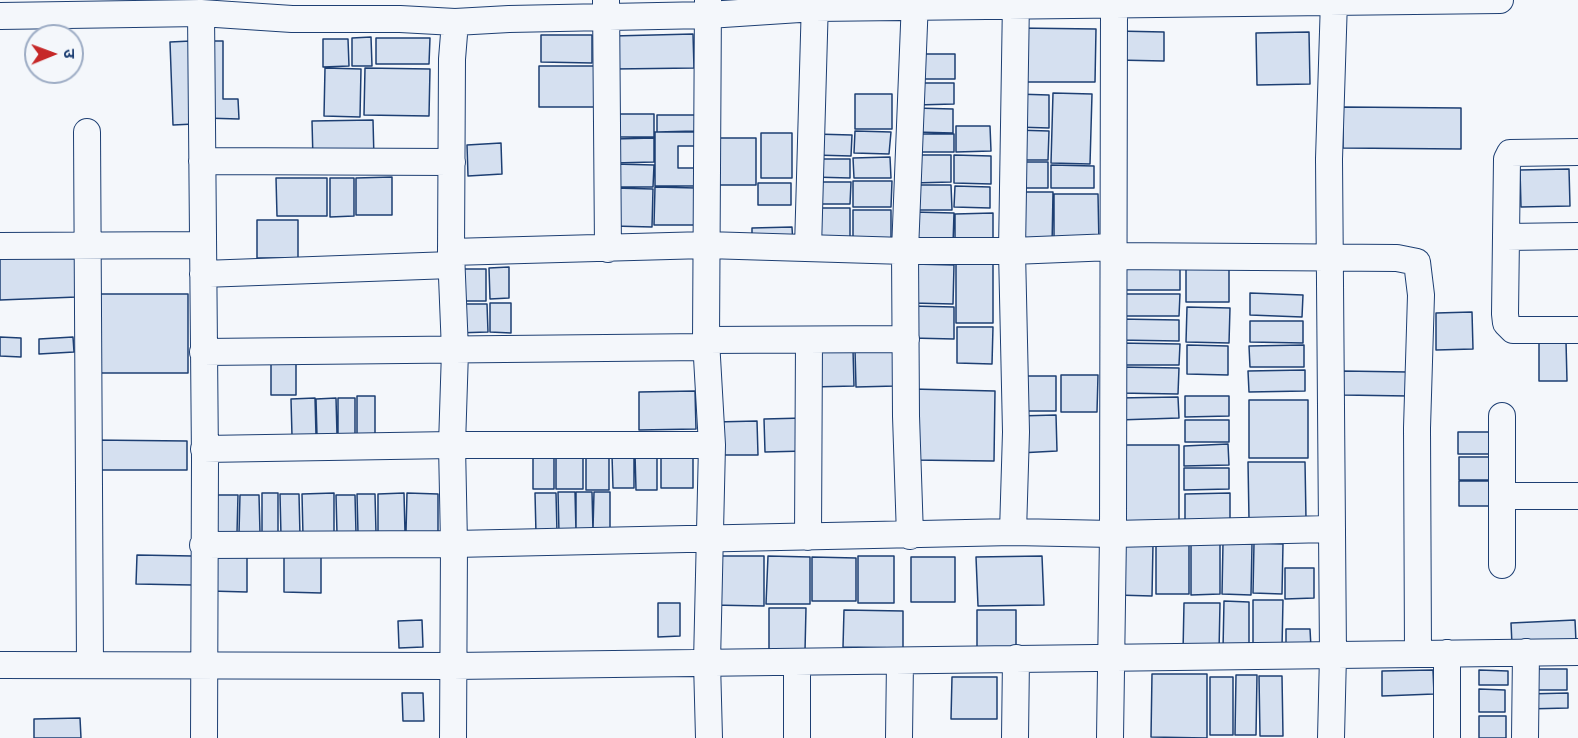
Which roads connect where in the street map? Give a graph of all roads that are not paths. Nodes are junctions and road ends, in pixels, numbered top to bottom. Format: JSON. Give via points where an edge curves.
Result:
{"nodes":[{"id":1,"x":1500,"y":0,"type":"edge"},
{"id":2,"x":1334,"y":1,"type":"edge"},
{"id":3,"x":1435,"y":1,"type":"edge"},
{"id":4,"x":1222,"y":2,"type":"edge"},
{"id":5,"x":915,"y":3,"type":"edge"},
{"id":6,"x":1016,"y":3,"type":"edge"},
{"id":7,"x":1117,"y":3,"type":"edge"},
{"id":8,"x":815,"y":4,"type":"edge"},
{"id":9,"x":67,"y":8,"type":"edge"},
{"id":10,"x":708,"y":8,"type":"edge"},
{"id":11,"x":188,"y":9,"type":"edge"},
{"id":12,"x":292,"y":9,"type":"edge"},
{"id":13,"x":509,"y":9,"type":"edge"},
{"id":14,"x":606,"y":9,"type":"edge"},
{"id":15,"x":400,"y":10,"type":"edge"},
{"id":16,"x":0,"y":16,"type":"edge"},
{"id":17,"x":455,"y":22,"type":"junction"},
{"id":18,"x":87,"y":132,"type":"dead end"},
{"id":19,"x":1578,"y":152,"type":"edge"},
{"id":20,"x":202,"y":161,"type":"junction"},
{"id":21,"x":452,"y":162,"type":"junction"},
{"id":22,"x":1578,"y":236,"type":"edge"},
{"id":23,"x":1506,"y":237,"type":"junction"},
{"id":24,"x":203,"y":245,"type":"junction"},
{"id":25,"x":706,"y":245,"type":"junction"},
{"id":26,"x":0,"y":246,"type":"edge"},
{"id":27,"x":87,"y":246,"type":"junction"},
{"id":28,"x":808,"y":248,"type":"junction"},
{"id":29,"x":608,"y":249,"type":"junction"},
{"id":30,"x":905,"y":251,"type":"junction"},
{"id":31,"x":1012,"y":251,"type":"junction"},
{"id":32,"x":1113,"y":252,"type":"junction"},
{"id":33,"x":1330,"y":257,"type":"junction"},
{"id":34,"x":451,"y":259,"type":"junction"},
{"id":35,"x":203,"y":273,"type":"junction"},
{"id":36,"x":1578,"y":330,"type":"edge"},
{"id":37,"x":906,"y":339,"type":"junction"},
{"id":38,"x":809,"y":340,"type":"junction"},
{"id":39,"x":706,"y":344,"type":"junction"},
{"id":40,"x":455,"y":351,"type":"junction"},
{"id":41,"x":203,"y":352,"type":"junction"},
{"id":42,"x":1502,"y":416,"type":"dead end"},
{"id":43,"x":452,"y":445,"type":"junction"},
{"id":44,"x":712,"y":445,"type":"junction"},
{"id":45,"x":204,"y":448,"type":"junction"},
{"id":46,"x":1503,"y":496,"type":"junction"},
{"id":47,"x":1578,"y":496,"type":"edge"},
{"id":48,"x":1330,"y":529,"type":"junction"},
{"id":49,"x":1013,"y":532,"type":"junction"},
{"id":50,"x":1113,"y":534,"type":"junction"},
{"id":51,"x":910,"y":536,"type":"junction"},
{"id":52,"x":808,"y":537,"type":"junction"},
{"id":53,"x":710,"y":539,"type":"junction"},
{"id":54,"x":454,"y":544,"type":"junction"},
{"id":55,"x":204,"y":545,"type":"junction"},
{"id":56,"x":1502,"y":565,"type":"dead end"},
{"id":57,"x":1526,"y":652,"type":"junction"},
{"id":58,"x":1578,"y":652,"type":"edge"},
{"id":59,"x":1447,"y":653,"type":"junction"},
{"id":60,"x":1419,"y":654,"type":"junction"},
{"id":61,"x":1333,"y":655,"type":"junction"},
{"id":62,"x":1112,"y":657,"type":"junction"},
{"id":63,"x":1016,"y":658,"type":"junction"},
{"id":64,"x":900,"y":661,"type":"junction"},
{"id":65,"x":708,"y":662,"type":"junction"},
{"id":66,"x":797,"y":662,"type":"junction"},
{"id":67,"x":0,"y":665,"type":"edge"},
{"id":68,"x":90,"y":665,"type":"junction"},
{"id":69,"x":203,"y":665,"type":"junction"},
{"id":70,"x":453,"y":666,"type":"junction"},
{"id":71,"x":204,"y":738,"type":"edge"},
{"id":72,"x":453,"y":738,"type":"edge"},
{"id":73,"x":709,"y":738,"type":"edge"},
{"id":74,"x":797,"y":738,"type":"edge"},
{"id":75,"x":899,"y":738,"type":"edge"},
{"id":76,"x":1015,"y":738,"type":"edge"},
{"id":77,"x":1110,"y":738,"type":"edge"},
{"id":78,"x":1331,"y":738,"type":"edge"},
{"id":79,"x":1447,"y":738,"type":"edge"},
{"id":80,"x":1525,"y":738,"type":"edge"}],
"edges":[{"from":1,"to":3,"type":"street"},
{"from":2,"to":3,"type":"street"},
{"from":2,"to":4,"type":"street"},
{"from":2,"to":33,"type":"street"},
{"from":4,"to":7,"type":"street"},
{"from":5,"to":6,"type":"street"},
{"from":5,"to":8,"type":"street"},
{"from":5,"to":30,"type":"street"},
{"from":6,"to":7,"type":"street"},
{"from":6,"to":31,"type":"street"},
{"from":7,"to":32,"type":"street"},
{"from":8,"to":10,"type":"street"},
{"from":8,"to":28,"type":"street"},
{"from":9,"to":11,"type":"street"},
{"from":9,"to":16,"type":"street"},
{"from":10,"to":14,"type":"street"},
{"from":10,"to":25,"type":"street"},
{"from":11,"to":12,"type":"street"},
{"from":11,"to":20,"type":"street"},
{"from":12,"to":15,"type":"street"},
{"from":13,"to":14,"type":"street"},
{"from":13,"to":17,"type":"street"},
{"from":14,"to":29,"type":"street"},
{"from":15,"to":17,"type":"street"},
{"from":17,"to":21,"type":"street"},
{"from":18,"to":27,"type":"street"},
{"from":19,"to":23,"type":"street","via":[[1510,153]]},
{"from":20,"to":21,"type":"street"},
{"from":20,"to":24,"type":"street"},
{"from":21,"to":34,"type":"street"},
{"from":22,"to":23,"type":"street"},
{"from":23,"to":36,"type":"street","via":[[1508,326],[1514,330]]},
{"from":24,"to":27,"type":"street"},
{"from":24,"to":35,"type":"street"},
{"from":25,"to":28,"type":"street"},
{"from":25,"to":29,"type":"street"},
{"from":25,"to":39,"type":"street"},
{"from":26,"to":27,"type":"street"},
{"from":27,"to":68,"type":"street"},
{"from":28,"to":30,"type":"street"},
{"from":29,"to":34,"type":"street"},
{"from":30,"to":31,"type":"street"},
{"from":30,"to":37,"type":"street"},
{"from":31,"to":32,"type":"street"},
{"from":31,"to":49,"type":"street","via":[[1016,432]]},
{"from":32,"to":33,"type":"street"},
{"from":32,"to":50,"type":"street"},
{"from":33,"to":48,"type":"street"},
{"from":33,"to":60,"type":"street","via":[[1408,259],[1417,262],[1419,270]]},
{"from":34,"to":35,"type":"street"},
{"from":34,"to":40,"type":"street"},
{"from":35,"to":41,"type":"street"},
{"from":37,"to":38,"type":"street"},
{"from":37,"to":51,"type":"street"},
{"from":38,"to":39,"type":"street"},
{"from":38,"to":52,"type":"street"},
{"from":39,"to":40,"type":"street"},
{"from":39,"to":44,"type":"street"},
{"from":40,"to":41,"type":"street"},
{"from":40,"to":43,"type":"street"},
{"from":41,"to":45,"type":"street"},
{"from":42,"to":46,"type":"street"},
{"from":43,"to":44,"type":"street"},
{"from":43,"to":45,"type":"street"},
{"from":43,"to":54,"type":"street"},
{"from":44,"to":53,"type":"street"},
{"from":45,"to":55,"type":"street"},
{"from":46,"to":47,"type":"street"},
{"from":46,"to":56,"type":"street"},
{"from":48,"to":50,"type":"street"},
{"from":48,"to":61,"type":"street"},
{"from":49,"to":50,"type":"street"},
{"from":49,"to":51,"type":"street"},
{"from":50,"to":62,"type":"street"},
{"from":51,"to":52,"type":"street"},
{"from":52,"to":53,"type":"street"},
{"from":53,"to":54,"type":"street"},
{"from":53,"to":65,"type":"street"},
{"from":54,"to":55,"type":"street"},
{"from":54,"to":70,"type":"street"},
{"from":55,"to":69,"type":"street"},
{"from":57,"to":58,"type":"street"},
{"from":57,"to":59,"type":"street"},
{"from":57,"to":80,"type":"street"},
{"from":59,"to":60,"type":"street"},
{"from":59,"to":79,"type":"street"},
{"from":60,"to":61,"type":"street"},
{"from":61,"to":62,"type":"street"},
{"from":61,"to":78,"type":"street"},
{"from":62,"to":63,"type":"street"},
{"from":62,"to":77,"type":"street"},
{"from":63,"to":64,"type":"street"},
{"from":63,"to":76,"type":"street"},
{"from":64,"to":66,"type":"street"},
{"from":64,"to":75,"type":"street"},
{"from":65,"to":66,"type":"street"},
{"from":65,"to":70,"type":"street"},
{"from":65,"to":73,"type":"street"},
{"from":66,"to":74,"type":"street"},
{"from":67,"to":68,"type":"street"},
{"from":68,"to":69,"type":"street"},
{"from":69,"to":70,"type":"street"},
{"from":69,"to":71,"type":"street"},
{"from":70,"to":72,"type":"street"}]}
